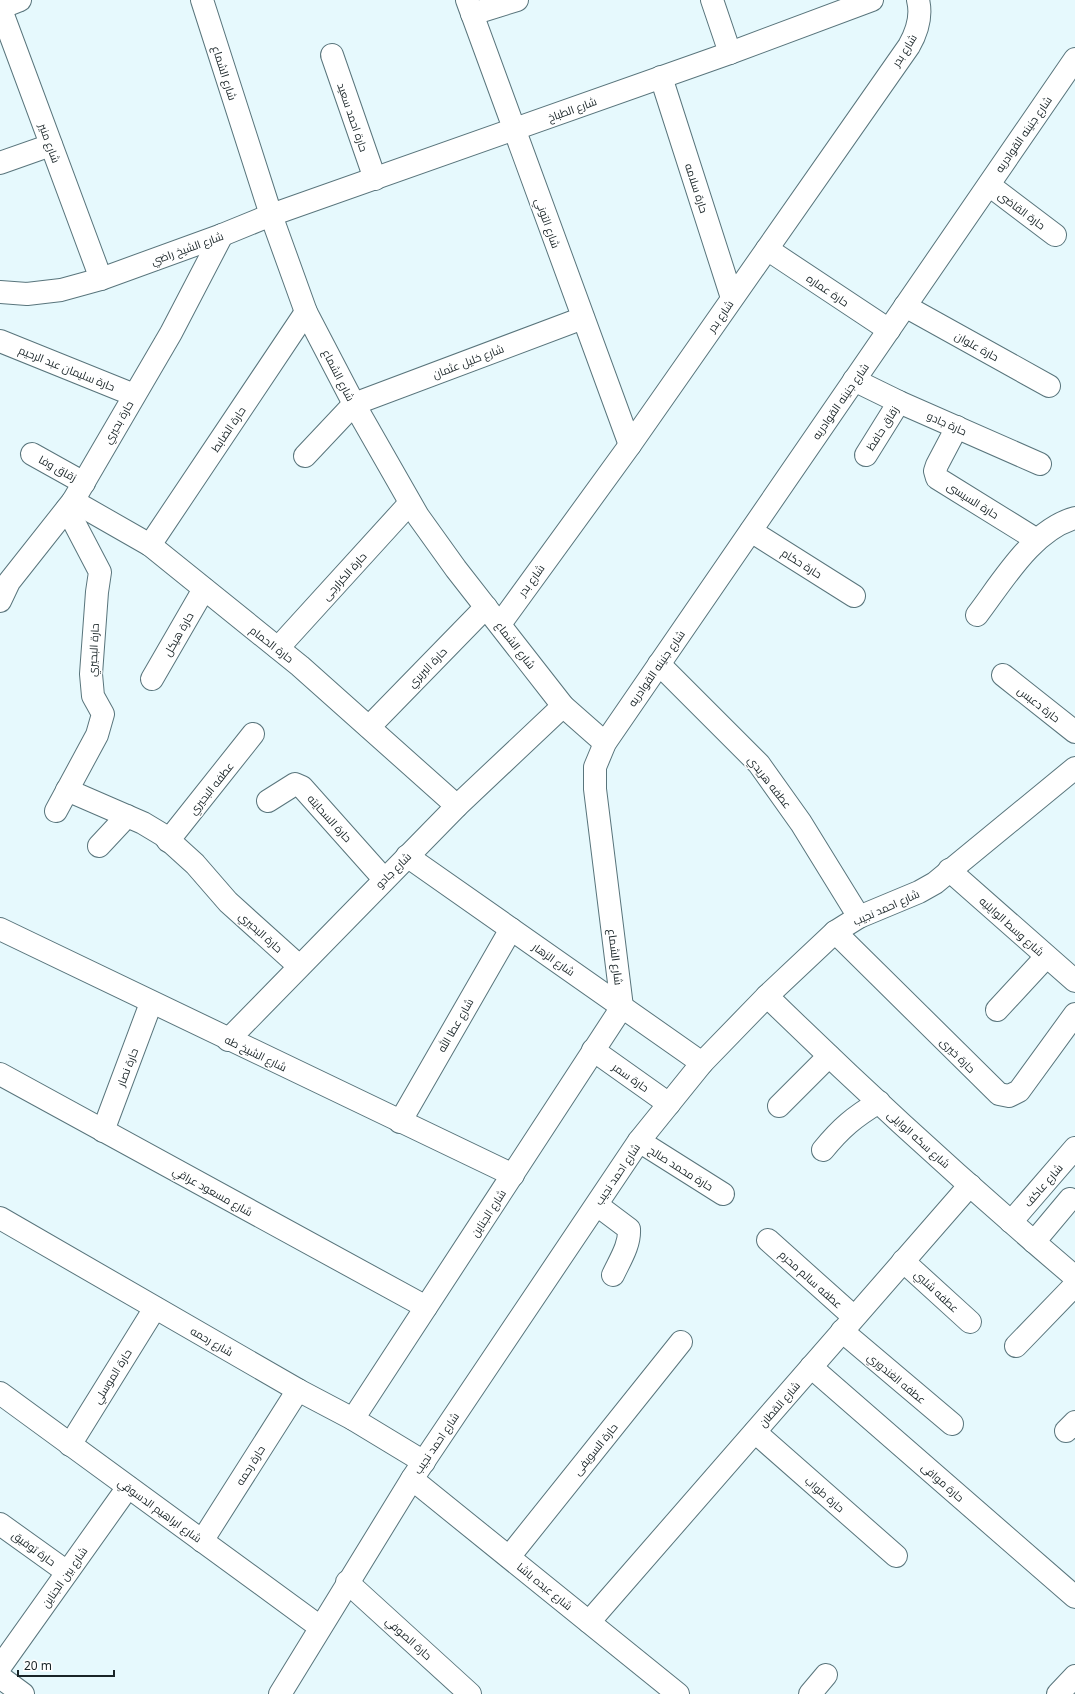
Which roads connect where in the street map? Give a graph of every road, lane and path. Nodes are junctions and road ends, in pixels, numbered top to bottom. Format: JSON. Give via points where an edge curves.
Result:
{"nodes":[{"id":1,"x":20,"y":0,"type":"edge"},
{"id":2,"x":202,"y":0,"type":"edge"},
{"id":3,"x":517,"y":0,"type":"edge"},
{"id":4,"x":712,"y":0,"type":"edge"},
{"id":5,"x":872,"y":0,"type":"edge"},
{"id":6,"x":918,"y":0,"type":"edge"},
{"id":7,"x":0,"y":7,"type":"edge"},
{"id":8,"x":470,"y":7,"type":"edge"},
{"id":9,"x":730,"y":53,"type":"junction"},
{"id":10,"x":332,"y":55,"type":"dead end"},
{"id":11,"x":1075,"y":59,"type":"edge"},
{"id":12,"x":661,"y":77,"type":"junction"},
{"id":13,"x":513,"y":130,"type":"junction"},
{"id":14,"x":51,"y":145,"type":"junction"},
{"id":15,"x":0,"y":162,"type":"edge"},
{"id":16,"x":375,"y":180,"type":"junction"},
{"id":17,"x":989,"y":185,"type":"junction"},
{"id":18,"x":271,"y":215,"type":"junction"},
{"id":19,"x":222,"y":235,"type":"junction"},
{"id":20,"x":1055,"y":235,"type":"dead end"},
{"id":21,"x":768,"y":249,"type":"junction"},
{"id":22,"x":101,"y":279,"type":"junction"},
{"id":23,"x":0,"y":292,"type":"edge"},
{"id":24,"x":732,"y":298,"type":"junction"},
{"id":25,"x":905,"y":306,"type":"junction"},
{"id":26,"x":306,"y":312,"type":"junction"},
{"id":27,"x":583,"y":318,"type":"junction"},
{"id":28,"x":889,"y":330,"type":"junction"},
{"id":29,"x":0,"y":341,"type":"edge"},
{"id":30,"x":854,"y":380,"type":"junction"},
{"id":31,"x":1049,"y":386,"type":"dead end"},
{"id":32,"x":134,"y":395,"type":"junction"},
{"id":33,"x":899,"y":402,"type":"junction"},
{"id":34,"x":354,"y":404,"type":"junction"},
{"id":35,"x":957,"y":427,"type":"junction"},
{"id":36,"x":630,"y":445,"type":"junction"},
{"id":37,"x":32,"y":454,"type":"dead end"},
{"id":38,"x":866,"y":454,"type":"dead end"},
{"id":39,"x":305,"y":456,"type":"dead end"},
{"id":40,"x":1040,"y":464,"type":"dead end"},
{"id":41,"x":75,"y":497,"type":"junction"},
{"id":42,"x":410,"y":503,"type":"junction"},
{"id":43,"x":1075,"y":518,"type":"edge"},
{"id":44,"x":751,"y":531,"type":"junction"},
{"id":45,"x":1037,"y":540,"type":"junction"},
{"id":46,"x":150,"y":546,"type":"junction"},
{"id":47,"x":204,"y":589,"type":"junction"},
{"id":48,"x":854,"y":596,"type":"dead end"},
{"id":49,"x":0,"y":600,"type":"edge"},
{"id":50,"x":486,"y":607,"type":"junction"},
{"id":51,"x":977,"y":615,"type":"dead end"},
{"id":52,"x":500,"y":624,"type":"junction"},
{"id":53,"x":278,"y":648,"type":"junction"},
{"id":54,"x":659,"y":664,"type":"junction"},
{"id":55,"x":1003,"y":675,"type":"dead end"},
{"id":56,"x":152,"y":679,"type":"dead end"},
{"id":57,"x":563,"y":706,"type":"junction"},
{"id":58,"x":369,"y":727,"type":"junction"},
{"id":59,"x":1075,"y":732,"type":"edge"},
{"id":60,"x":253,"y":734,"type":"dead end"},
{"id":61,"x":605,"y":743,"type":"junction"},
{"id":62,"x":1075,"y":768,"type":"edge"},
{"id":63,"x":67,"y":790,"type":"junction"},
{"id":64,"x":268,"y":801,"type":"dead end"},
{"id":65,"x":456,"y":806,"type":"junction"},
{"id":66,"x":56,"y":811,"type":"dead end"},
{"id":67,"x":127,"y":816,"type":"junction"},
{"id":68,"x":168,"y":841,"type":"junction"},
{"id":69,"x":99,"y":846,"type":"dead end"},
{"id":70,"x":406,"y":856,"type":"junction"},
{"id":71,"x":949,"y":870,"type":"junction"},
{"id":72,"x":384,"y":879,"type":"junction"},
{"id":73,"x":859,"y":917,"type":"junction"},
{"id":74,"x":511,"y":928,"type":"junction"},
{"id":75,"x":0,"y":929,"type":"edge"},
{"id":76,"x":836,"y":932,"type":"junction"},
{"id":77,"x":1046,"y":957,"type":"junction"},
{"id":78,"x":299,"y":966,"type":"junction"},
{"id":79,"x":1075,"y":981,"type":"edge"},
{"id":80,"x":767,"y":996,"type":"junction"},
{"id":81,"x":151,"y":1003,"type":"junction"},
{"id":82,"x":622,"y":1007,"type":"junction"},
{"id":83,"x":997,"y":1010,"type":"dead end"},
{"id":84,"x":1075,"y":1014,"type":"edge"},
{"id":85,"x":228,"y":1040,"type":"junction"},
{"id":86,"x":594,"y":1050,"type":"junction"},
{"id":87,"x":828,"y":1056,"type":"junction"},
{"id":88,"x":702,"y":1063,"type":"junction"},
{"id":89,"x":0,"y":1074,"type":"edge"},
{"id":90,"x":879,"y":1102,"type":"junction"},
{"id":91,"x":669,"y":1104,"type":"junction"},
{"id":92,"x":779,"y":1106,"type":"dead end"},
{"id":93,"x":400,"y":1122,"type":"junction"},
{"id":94,"x":102,"y":1131,"type":"junction"},
{"id":95,"x":639,"y":1141,"type":"junction"},
{"id":96,"x":1075,"y":1148,"type":"edge"},
{"id":97,"x":823,"y":1150,"type":"dead end"},
{"id":98,"x":512,"y":1175,"type":"junction"},
{"id":99,"x":970,"y":1186,"type":"junction"},
{"id":100,"x":723,"y":1194,"type":"dead end"},
{"id":101,"x":1070,"y":1199,"type":"dead end"},
{"id":102,"x":597,"y":1205,"type":"junction"},
{"id":103,"x":0,"y":1218,"type":"edge"},
{"id":104,"x":1011,"y":1222,"type":"junction"},
{"id":105,"x":768,"y":1240,"type":"dead end"},
{"id":106,"x":1034,"y":1242,"type":"junction"},
{"id":107,"x":904,"y":1261,"type":"junction"},
{"id":108,"x":613,"y":1275,"type":"dead end"},
{"id":109,"x":1075,"y":1277,"type":"edge"},
{"id":110,"x":1075,"y":1285,"type":"edge"},
{"id":111,"x":426,"y":1307,"type":"junction"},
{"id":112,"x":155,"y":1308,"type":"junction"},
{"id":113,"x":970,"y":1322,"type":"dead end"},
{"id":114,"x":848,"y":1324,"type":"junction"},
{"id":115,"x":681,"y":1342,"type":"dead end"},
{"id":116,"x":1016,"y":1346,"type":"dead end"},
{"id":117,"x":811,"y":1367,"type":"junction"},
{"id":118,"x":298,"y":1390,"type":"junction"},
{"id":119,"x":0,"y":1393,"type":"edge"},
{"id":120,"x":353,"y":1419,"type":"junction"},
{"id":121,"x":952,"y":1424,"type":"dead end"},
{"id":122,"x":754,"y":1432,"type":"junction"},
{"id":123,"x":70,"y":1444,"type":"junction"},
{"id":124,"x":418,"y":1471,"type":"junction"},
{"id":125,"x":128,"y":1487,"type":"junction"},
{"id":126,"x":0,"y":1524,"type":"edge"},
{"id":127,"x":202,"y":1541,"type":"junction"},
{"id":128,"x":896,"y":1556,"type":"dead end"},
{"id":129,"x":509,"y":1557,"type":"junction"},
{"id":130,"x":67,"y":1572,"type":"junction"},
{"id":131,"x":347,"y":1582,"type":"junction"},
{"id":132,"x":1075,"y":1597,"type":"edge"},
{"id":133,"x":589,"y":1622,"type":"junction"},
{"id":134,"x":320,"y":1627,"type":"junction"},
{"id":135,"x":0,"y":1667,"type":"edge"},
{"id":136,"x":826,"y":1675,"type":"dead end"},
{"id":137,"x":1075,"y":1676,"type":"edge"},
{"id":138,"x":0,"y":1677,"type":"edge"},
{"id":139,"x":23,"y":1694,"type":"edge"},
{"id":140,"x":280,"y":1694,"type":"edge"},
{"id":141,"x":470,"y":1694,"type":"edge"},
{"id":142,"x":678,"y":1694,"type":"edge"},
{"id":143,"x":810,"y":1694,"type":"edge"},
{"id":144,"x":1058,"y":1694,"type":"edge"}],
"edges":[{"from":1,"to":7,"type":"street"},
{"from":2,"to":18,"type":"street","name":"شارع الشماع"},
{"from":3,"to":8,"type":"street"},
{"from":4,"to":9,"type":"street"},
{"from":5,"to":9,"type":"street","name":"شارع الطباخ"},
{"from":6,"to":21,"type":"street","name":"شارع بدر","via":[[918,24],[915,35]]},
{"from":7,"to":14,"type":"street","name":"شارع منير"},
{"from":8,"to":13,"type":"street","name":"شارع التوني"},
{"from":9,"to":12,"type":"street","name":"شارع الطباخ"},
{"from":10,"to":16,"type":"street","name":"حارة احمد سعيد"},
{"from":11,"to":17,"type":"street","name":"شارع جنينه القوادريه"},
{"from":12,"to":13,"type":"street","name":"شارع الطباخ"},
{"from":12,"to":24,"type":"street","name":"حارة سلامه"},
{"from":13,"to":16,"type":"street","name":"شارع الطباخ"},
{"from":13,"to":27,"type":"street","name":"شارع التوني"},
{"from":14,"to":15,"type":"street"},
{"from":14,"to":22,"type":"street","name":"شارع منير"},
{"from":16,"to":18,"type":"street","name":"شارع الطباخ"},
{"from":17,"to":20,"type":"street","name":"حارة القاضى"},
{"from":17,"to":25,"type":"street","name":"شارع جنينه القوادريه"},
{"from":18,"to":19,"type":"street","name":"شارع الشيخ راضي"},
{"from":18,"to":26,"type":"street","name":"شارع الشماع"},
{"from":19,"to":22,"type":"street","name":"شارع الشيخ راضي"},
{"from":19,"to":32,"type":"street","name":"حارة بحيري","via":[[171,333]]},
{"from":21,"to":24,"type":"street","name":"شارع بدر"},
{"from":21,"to":28,"type":"street","name":"حارة عماره"},
{"from":22,"to":23,"type":"street","name":"شارع الشيخ راضي","via":[[54,291],[27,294]]},
{"from":24,"to":36,"type":"street","name":"شارع بدر"},
{"from":25,"to":28,"type":"street","name":"شارع جنينه القوادريه"},
{"from":25,"to":31,"type":"street","name":"حارة علوان"},
{"from":26,"to":34,"type":"street","name":"شارع الشماع"},
{"from":26,"to":46,"type":"street","name":"حارة الضابط"},
{"from":27,"to":34,"type":"street","name":"شارع خليل عثمان"},
{"from":27,"to":36,"type":"street","name":"شارع التوني"},
{"from":28,"to":30,"type":"street","name":"شارع جنينه القوادريه"},
{"from":29,"to":32,"type":"street","name":"حارة سليمان عبد الرحيم"},
{"from":30,"to":33,"type":"street","name":"حارة جادو"},
{"from":30,"to":44,"type":"street","name":"شارع جنينه القوادريه"},
{"from":32,"to":41,"type":"street","name":"حارة بحيري"},
{"from":33,"to":35,"type":"street","name":"حارة جادو"},
{"from":33,"to":38,"type":"street","name":"زقاق حافظ"},
{"from":34,"to":39,"type":"street"},
{"from":34,"to":42,"type":"street","name":"شارع الشماع"},
{"from":35,"to":40,"type":"street","name":"حارة جادو"},
{"from":35,"to":45,"type":"street","name":"حارة السيسى","via":[[937,465],[937,478]]},
{"from":36,"to":52,"type":"street","name":"شارع بدر"},
{"from":37,"to":41,"type":"street","name":"زقاق وفا"},
{"from":41,"to":46,"type":"street","name":"حارة الحمام"},
{"from":41,"to":49,"type":"street","name":"حارة بحيري","via":[[9,582]]},
{"from":41,"to":63,"type":"street","name":"حارة البحيري","via":[[100,572],[91,674],[93,696],[102,714],[97,735]]},
{"from":42,"to":50,"type":"street","name":"شارع الشماع"},
{"from":42,"to":53,"type":"street","name":"حارة الكرارجى"},
{"from":43,"to":45,"type":"street","via":[[1049,530]]},
{"from":44,"to":48,"type":"street","name":"حارة حكام"},
{"from":44,"to":54,"type":"street","name":"شارع جنينه القوادريه"},
{"from":45,"to":51,"type":"street","via":[[1027,549]]},
{"from":46,"to":47,"type":"street","name":"حارة الحمام"},
{"from":47,"to":53,"type":"street","name":"حارة الحمام"},
{"from":47,"to":56,"type":"street","name":"حارة هيكل"},
{"from":50,"to":52,"type":"street","name":"شارع الشماع"},
{"from":50,"to":58,"type":"street","name":"حارة البربري"},
{"from":52,"to":57,"type":"street","name":"شارع الشماع"},
{"from":53,"to":58,"type":"street","name":"حارة الحمام"},
{"from":54,"to":61,"type":"street","name":"شارع جنينه القوادريه"},
{"from":54,"to":73,"type":"street","name":"عطفه هريدي","via":[[759,764],[801,823]]},
{"from":55,"to":59,"type":"street","name":"حارة دعبس"},
{"from":57,"to":61,"type":"street","name":"شارع الشماع"},
{"from":57,"to":65,"type":"street","name":"شارع جادو"},
{"from":58,"to":65,"type":"street","name":"حارة الحمام"},
{"from":60,"to":68,"type":"street","name":"عطفه البحيري"},
{"from":61,"to":82,"type":"street","name":"شارع الشماع","via":[[595,767],[595,789]]},
{"from":62,"to":71,"type":"street","name":"شارع احمد نجيب"},
{"from":63,"to":66,"type":"street","name":"حارة البحيري"},
{"from":63,"to":67,"type":"street","name":"حارة البحيري"},
{"from":64,"to":72,"type":"street","name":"حارة السحايته","via":[[295,784],[302,787]]},
{"from":65,"to":70,"type":"street","name":"شارع جادو"},
{"from":67,"to":68,"type":"street","name":"حارة البحيري","via":[[143,823]]},
{"from":67,"to":69,"type":"street"},
{"from":68,"to":78,"type":"street","name":"حارة البحيري","via":[[195,864],[228,902]]},
{"from":70,"to":72,"type":"street","name":"شارع جادو"},
{"from":70,"to":74,"type":"street","name":"شارع الزهار"},
{"from":71,"to":73,"type":"street","name":"شارع احمد نجيب","via":[[935,883],[919,892]]},
{"from":71,"to":77,"type":"street","name":"شارع وسط الوايليه"},
{"from":72,"to":78,"type":"street","name":"شارع جادو"},
{"from":73,"to":76,"type":"street","name":"شارع احمد نجيب"},
{"from":74,"to":82,"type":"street","name":"شارع الزهار"},
{"from":74,"to":93,"type":"street","name":"شارع عطا الله"},
{"from":75,"to":81,"type":"street","name":"شارع الشيخ طه"},
{"from":76,"to":80,"type":"street","name":"شارع احمد نجيب"},
{"from":76,"to":84,"type":"street","name":"حارة خيرى","via":[[999,1094],[1010,1096],[1019,1091]]},
{"from":77,"to":79,"type":"street","name":"شارع وسط الوايليه"},
{"from":77,"to":83,"type":"street"},
{"from":78,"to":85,"type":"street","name":"شارع جادو"},
{"from":80,"to":87,"type":"street","name":"شارع سكه الوايلى"},
{"from":80,"to":88,"type":"street","name":"شارع احمد نجيب"},
{"from":81,"to":85,"type":"street","name":"شارع الشيخ طه"},
{"from":81,"to":94,"type":"street","name":"حارة نصار"},
{"from":82,"to":86,"type":"street","name":"شارع الجناين"},
{"from":82,"to":88,"type":"street","name":"شارع الزهار"},
{"from":85,"to":93,"type":"street","name":"شارع الشيخ طه"},
{"from":86,"to":91,"type":"street","name":"حارة سمر"},
{"from":86,"to":98,"type":"street","name":"شارع الجناين"},
{"from":87,"to":90,"type":"street","name":"شارع سكه الوايلى"},
{"from":87,"to":92,"type":"street"},
{"from":88,"to":91,"type":"street","name":"شارع احمد نجيب"},
{"from":89,"to":94,"type":"street","name":"شارع مسعود عراقي"},
{"from":90,"to":97,"type":"street","via":[[857,1115]]},
{"from":90,"to":99,"type":"street","name":"شارع سكه الوايلى"},
{"from":91,"to":95,"type":"street","name":"شارع احمد نجيب"},
{"from":93,"to":98,"type":"street","name":"شارع الشيخ طه"},
{"from":94,"to":111,"type":"street","name":"شارع مسعود عراقي"},
{"from":95,"to":100,"type":"street","name":"حارة محمد صالح"},
{"from":95,"to":102,"type":"street","name":"شارع احمد نجيب"},
{"from":96,"to":104,"type":"street","name":"شارع عاكف"},
{"from":98,"to":111,"type":"street","name":"شارع الجناين"},
{"from":99,"to":104,"type":"street","name":"شارع سكه الوايلى"},
{"from":99,"to":107,"type":"street","name":"شارع القطان"},
{"from":101,"to":106,"type":"street"},
{"from":102,"to":108,"type":"street","via":[[629,1229],[630,1238]]},
{"from":102,"to":124,"type":"street","name":"شارع احمد نجيب"},
{"from":103,"to":112,"type":"street","name":"شارع رحمه"},
{"from":104,"to":106,"type":"street","name":"شارع سكه الوايلى"},
{"from":105,"to":114,"type":"street","name":"عطفه سالم محرم"},
{"from":106,"to":109,"type":"street","name":"شارع سكه الوايلى"},
{"from":107,"to":113,"type":"street","name":"عطفه شلبي"},
{"from":107,"to":114,"type":"street","name":"شارع القطان"},
{"from":110,"to":116,"type":"street"},
{"from":111,"to":120,"type":"street","name":"شارع الجناين"},
{"from":112,"to":118,"type":"street","name":"شارع رحمه"},
{"from":112,"to":123,"type":"street","name":"حارة الموسلي"},
{"from":114,"to":117,"type":"street","name":"شارع القطان"},
{"from":114,"to":121,"type":"street","name":"عطفه الغندوري"},
{"from":115,"to":129,"type":"street","name":"حارة السويفى"},
{"from":117,"to":122,"type":"street","name":"شارع القطان"},
{"from":117,"to":132,"type":"street","name":"حارة موافى"},
{"from":118,"to":120,"type":"street","name":"شارع رحمه"},
{"from":118,"to":127,"type":"street","name":"حارة رحمه"},
{"from":119,"to":123,"type":"street","name":"شارع ابراهيم الدسوقي"},
{"from":120,"to":124,"type":"street","name":"شارع رحمه"},
{"from":122,"to":128,"type":"street","name":"حارة طواب"},
{"from":122,"to":133,"type":"street","name":"شارع القطان"},
{"from":123,"to":125,"type":"street","name":"شارع ابراهيم الدسوقي"},
{"from":124,"to":129,"type":"street","name":"شارع عبده باشا"},
{"from":124,"to":131,"type":"street","name":"شارع احمد نجيب"},
{"from":125,"to":127,"type":"street","name":"شارع ابراهيم الدسوقي"},
{"from":125,"to":130,"type":"street","name":"شارع بين الجناين"},
{"from":126,"to":130,"type":"street","name":"حارة توفيق"},
{"from":127,"to":134,"type":"street","name":"شارع ابراهيم الدسوقي"},
{"from":129,"to":133,"type":"street","name":"شارع عبده باشا"},
{"from":130,"to":135,"type":"street","name":"شارع بين الجناين"},
{"from":131,"to":134,"type":"street","name":"شارع احمد نجيب"},
{"from":131,"to":141,"type":"street","name":"حارة الصوفي"},
{"from":133,"to":142,"type":"street","name":"شارع عبده باشا"},
{"from":134,"to":140,"type":"street","name":"شارع احمد نجيب"},
{"from":136,"to":143,"type":"street"},
{"from":137,"to":144,"type":"street"},
{"from":138,"to":139,"type":"street"}]}
